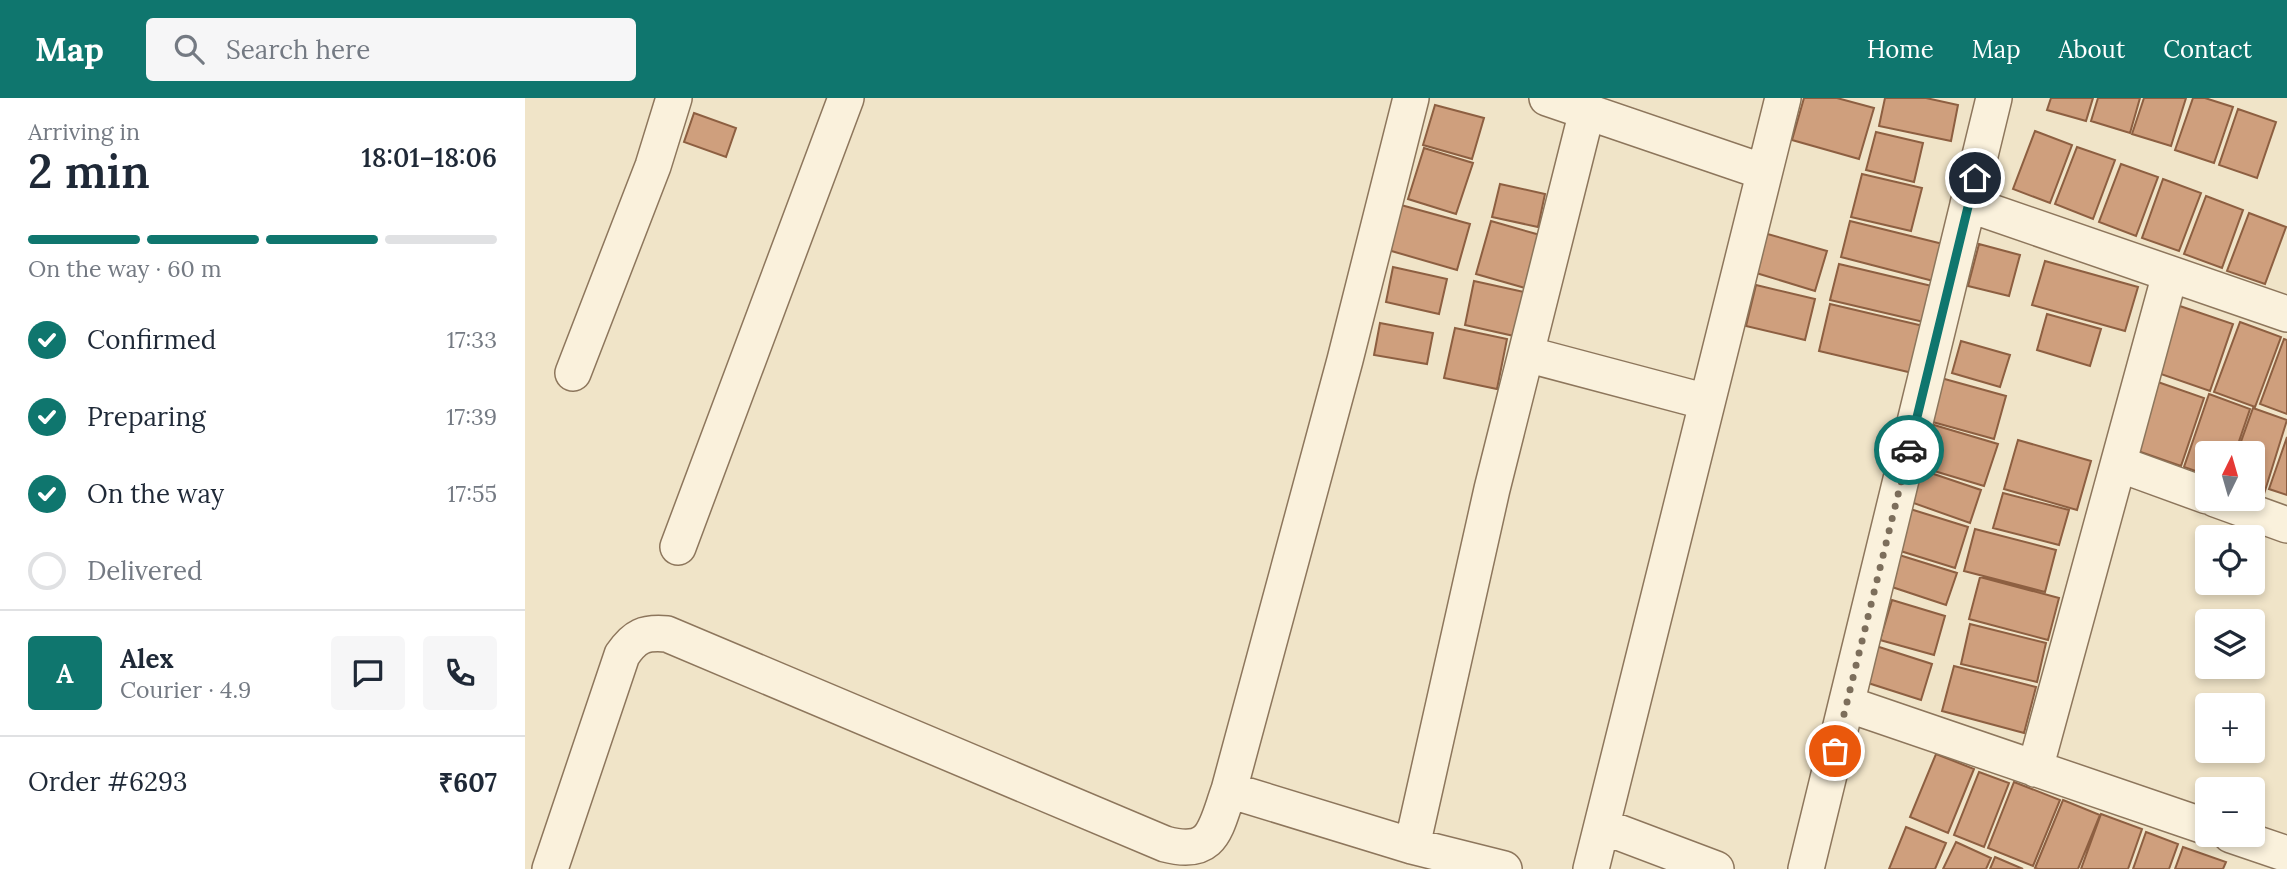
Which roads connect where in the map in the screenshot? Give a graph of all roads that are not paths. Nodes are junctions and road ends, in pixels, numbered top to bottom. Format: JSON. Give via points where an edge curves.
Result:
{"nodes":[{"id":1,"x":674,"y":98,"type":"edge"},
{"id":2,"x":846,"y":98,"type":"edge"},
{"id":3,"x":1411,"y":98,"type":"edge"},
{"id":4,"x":1547,"y":98,"type":"edge"},
{"id":5,"x":1783,"y":98,"type":"edge"},
{"id":6,"x":1994,"y":98,"type":"edge"},
{"id":7,"x":1587,"y":111,"type":"junction"},
{"id":8,"x":1764,"y":172,"type":"junction"},
{"id":9,"x":1968,"y":204,"type":"junction"},
{"id":10,"x":2170,"y":274,"type":"junction"},
{"id":11,"x":2287,"y":314,"type":"edge"},
{"id":12,"x":1526,"y":354,"type":"junction"},
{"id":13,"x":573,"y":373,"type":"dead end"},
{"id":14,"x":1707,"y":402,"type":"junction"},
{"id":15,"x":2119,"y":464,"type":"junction"},
{"id":16,"x":2195,"y":492,"type":"edge"},
{"id":17,"x":2248,"y":511,"type":"edge"},
{"id":18,"x":2287,"y":525,"type":"edge"},
{"id":19,"x":678,"y":547,"type":"dead end"},
{"id":20,"x":1847,"y":704,"type":"junction"},
{"id":21,"x":2035,"y":769,"type":"junction"},
{"id":22,"x":1229,"y":790,"type":"junction"},
{"id":23,"x":2195,"y":823,"type":"edge"},
{"id":24,"x":1602,"y":826,"type":"junction"},
{"id":25,"x":1412,"y":846,"type":"junction"},
{"id":26,"x":2265,"y":847,"type":"edge"},
{"id":27,"x":2287,"y":854,"type":"edge"},
{"id":28,"x":550,"y":869,"type":"edge"},
{"id":29,"x":1504,"y":869,"type":"edge"},
{"id":30,"x":1591,"y":869,"type":"edge"},
{"id":31,"x":1716,"y":869,"type":"edge"},
{"id":32,"x":1806,"y":869,"type":"edge"}],
"edges":[{"from":1,"to":13,"type":"street","via":[[653,166]]},
{"from":2,"to":19,"type":"street"},
{"from":3,"to":22,"type":"street"},
{"from":4,"to":7,"type":"street"},
{"from":5,"to":8,"type":"street"},
{"from":6,"to":9,"type":"street"},
{"from":7,"to":8,"type":"street"},
{"from":7,"to":12,"type":"street"},
{"from":8,"to":14,"type":"street"},
{"from":9,"to":10,"type":"street"},
{"from":9,"to":20,"type":"street"},
{"from":10,"to":11,"type":"street"},
{"from":10,"to":15,"type":"street"},
{"from":12,"to":14,"type":"street"},
{"from":12,"to":25,"type":"street"},
{"from":14,"to":24,"type":"street"},
{"from":15,"to":16,"type":"street"},
{"from":15,"to":21,"type":"street"},
{"from":17,"to":18,"type":"street"},
{"from":20,"to":21,"type":"street"},
{"from":20,"to":32,"type":"street"},
{"from":21,"to":23,"type":"street"},
{"from":22,"to":25,"type":"street"},
{"from":22,"to":28,"type":"street","via":[[1213,835],[1201,846],[1184,849],[667,634],[648,632],[633,639],[622,654]]},
{"from":24,"to":30,"type":"street"},
{"from":24,"to":31,"type":"street"},
{"from":25,"to":29,"type":"street"},
{"from":26,"to":27,"type":"street"}]}
